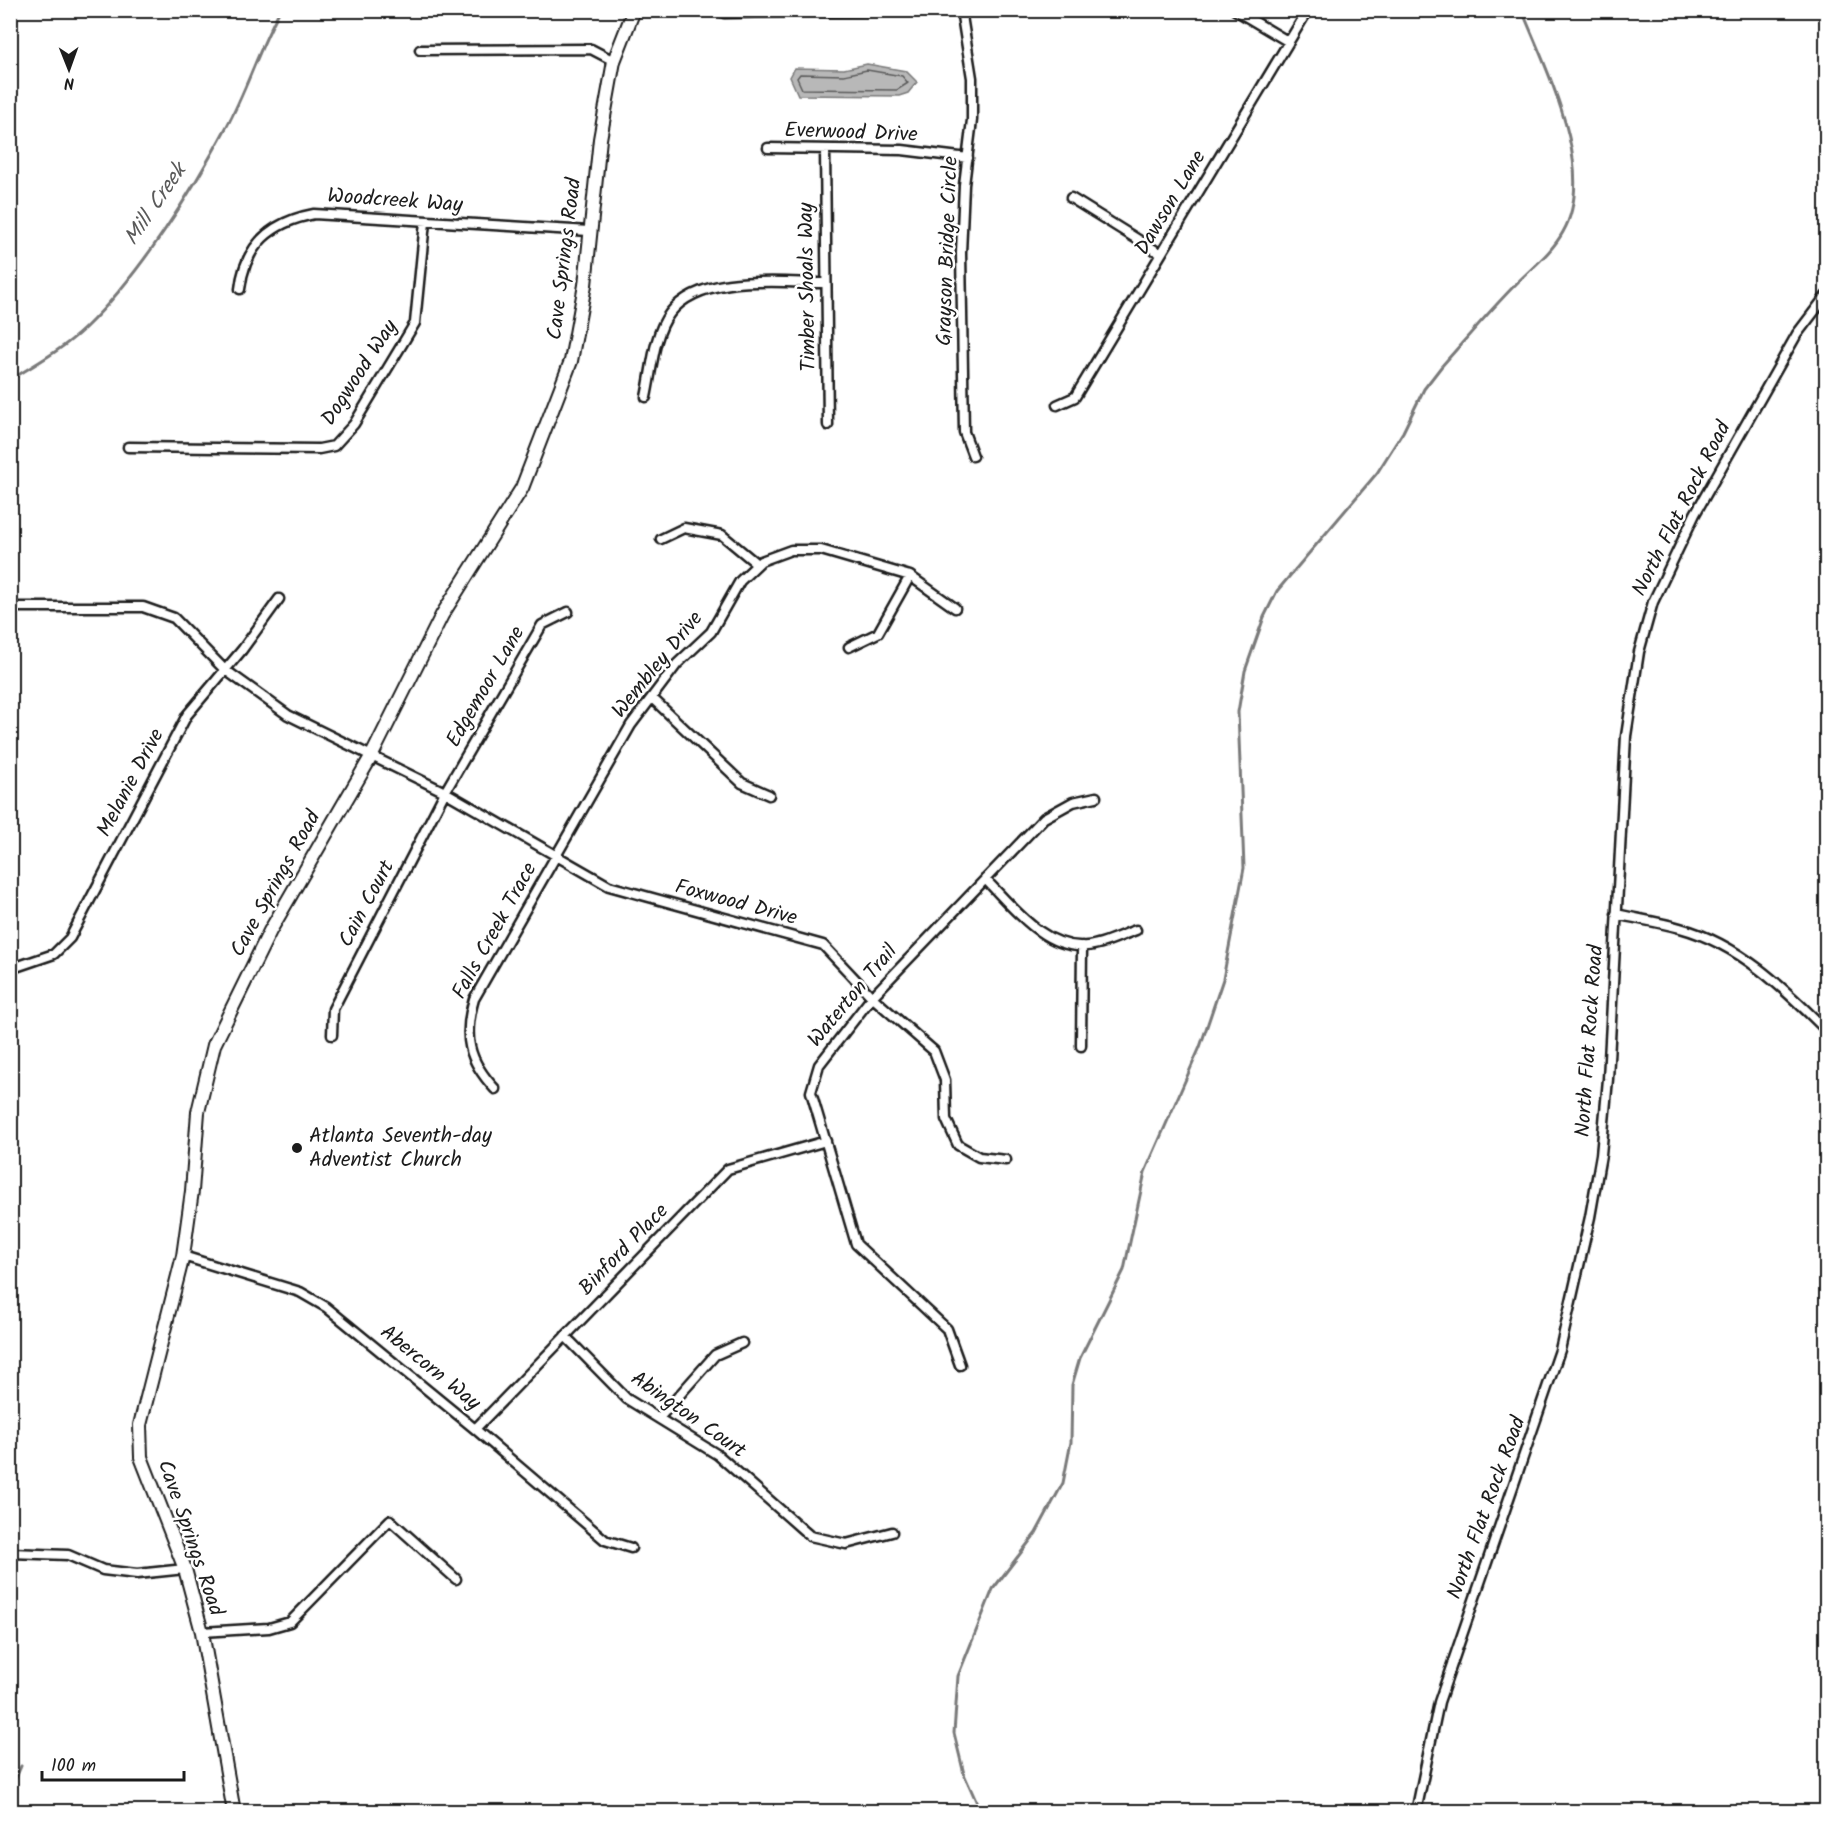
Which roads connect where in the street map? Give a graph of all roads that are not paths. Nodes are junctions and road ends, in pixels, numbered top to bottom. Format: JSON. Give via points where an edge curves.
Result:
{"nodes":[{"id":1,"x":634,"y":10,"type":"edge"},
{"id":2,"x":913,"y":10,"type":"edge"},
{"id":3,"x":962,"y":10,"type":"edge"},
{"id":4,"x":1234,"y":10,"type":"edge"},
{"id":5,"x":1308,"y":10,"type":"edge"},
{"id":6,"x":724,"y":13,"type":"dead end"},
{"id":7,"x":1289,"y":42,"type":"junction"},
{"id":8,"x":420,"y":50,"type":"dead end"},
{"id":9,"x":615,"y":62,"type":"junction"},
{"id":10,"x":768,"y":148,"type":"dead end"},
{"id":11,"x":825,"y":149,"type":"junction"},
{"id":12,"x":968,"y":158,"type":"junction"},
{"id":13,"x":1071,"y":198,"type":"dead end"},
{"id":14,"x":425,"y":222,"type":"junction"},
{"id":15,"x":589,"y":231,"type":"junction"},
{"id":16,"x":1161,"y":254,"type":"junction"},
{"id":17,"x":826,"y":283,"type":"junction"},
{"id":18,"x":240,"y":289,"type":"dead end"},
{"id":19,"x":1827,"y":296,"type":"edge"},
{"id":20,"x":646,"y":397,"type":"dead end"},
{"id":21,"x":1057,"y":405,"type":"dead end"},
{"id":22,"x":828,"y":425,"type":"dead end"},
{"id":23,"x":128,"y":447,"type":"dead end"},
{"id":24,"x":973,"y":456,"type":"dead end"},
{"id":25,"x":661,"y":539,"type":"dead end"},
{"id":26,"x":757,"y":564,"type":"junction"},
{"id":27,"x":910,"y":576,"type":"junction"},
{"id":28,"x":279,"y":599,"type":"dead end"},
{"id":29,"x":10,"y":607,"type":"edge"},
{"id":30,"x":955,"y":608,"type":"dead end"},
{"id":31,"x":568,"y":612,"type":"dead end"},
{"id":32,"x":849,"y":647,"type":"dead end"},
{"id":33,"x":224,"y":669,"type":"junction"},
{"id":34,"x":652,"y":698,"type":"junction"},
{"id":35,"x":372,"y":754,"type":"junction"},
{"id":36,"x":446,"y":792,"type":"junction"},
{"id":37,"x":769,"y":795,"type":"dead end"},
{"id":38,"x":1095,"y":797,"type":"dead end"},
{"id":39,"x":558,"y":855,"type":"junction"},
{"id":40,"x":985,"y":879,"type":"junction"},
{"id":41,"x":1616,"y":914,"type":"junction"},
{"id":42,"x":1136,"y":930,"type":"dead end"},
{"id":43,"x":1082,"y":946,"type":"junction"},
{"id":44,"x":10,"y":969,"type":"edge"},
{"id":45,"x":872,"y":997,"type":"junction"},
{"id":46,"x":1827,"y":1030,"type":"edge"},
{"id":47,"x":332,"y":1035,"type":"dead end"},
{"id":48,"x":1081,"y":1046,"type":"dead end"},
{"id":49,"x":495,"y":1089,"type":"dead end"},
{"id":50,"x":826,"y":1141,"type":"junction"},
{"id":51,"x":1006,"y":1160,"type":"dead end"},
{"id":52,"x":183,"y":1256,"type":"junction"},
{"id":53,"x":565,"y":1336,"type":"junction"},
{"id":54,"x":742,"y":1343,"type":"dead end"},
{"id":55,"x":960,"y":1365,"type":"dead end"},
{"id":56,"x":658,"y":1418,"type":"junction"},
{"id":57,"x":475,"y":1429,"type":"junction"},
{"id":58,"x":892,"y":1532,"type":"dead end"},
{"id":59,"x":631,"y":1548,"type":"dead end"},
{"id":60,"x":10,"y":1553,"type":"edge"},
{"id":61,"x":185,"y":1569,"type":"junction"},
{"id":62,"x":456,"y":1579,"type":"dead end"},
{"id":63,"x":202,"y":1632,"type":"junction"},
{"id":64,"x":234,"y":1812,"type":"edge"},
{"id":65,"x":1416,"y":1812,"type":"edge"}],
"edges":[{"from":1,"to":9,"type":"street","name":"Cave Springs Road"},
{"from":2,"to":6,"type":"street"},
{"from":3,"to":12,"type":"street","name":"Grayson Bridge Circle","via":[[972,78]]},
{"from":4,"to":7,"type":"street"},
{"from":5,"to":7,"type":"street","name":"Dawson Lane"},
{"from":7,"to":16,"type":"street","name":"Dawson Lane"},
{"from":8,"to":9,"type":"street","via":[[591,50]]},
{"from":9,"to":15,"type":"street","name":"Cave Springs Road","via":[[600,139]]},
{"from":10,"to":11,"type":"street","name":"Everwood Drive"},
{"from":11,"to":12,"type":"street","name":"Everwood Drive","via":[[902,150]]},
{"from":11,"to":17,"type":"street","name":"Timber Shoals Way"},
{"from":12,"to":24,"type":"street","name":"Grayson Bridge Circle","via":[[961,253],[964,432]]},
{"from":13,"to":16,"type":"street"},
{"from":14,"to":15,"type":"street","name":"Woodcreek Way"},
{"from":14,"to":18,"type":"street","name":"Woodcreek Way","via":[[314,214],[291,218],[272,228],[256,245],[242,270]]},
{"from":14,"to":23,"type":"street","name":"Dogwood Way","via":[[415,322],[354,424],[334,446]]},
{"from":15,"to":35,"type":"street","name":"Cave Springs Road","via":[[585,285],[571,361],[522,488],[442,615]]},
{"from":16,"to":21,"type":"street","name":"Dawson Lane","via":[[1075,396]]},
{"from":17,"to":20,"type":"street","via":[[725,284],[693,292],[670,314],[658,338]]},
{"from":17,"to":22,"type":"street","name":"Timber Shoals Way"},
{"from":19,"to":41,"type":"street","name":"North Flat Rock Road","via":[[1797,334],[1756,404],[1695,514],[1653,602],[1639,652],[1629,716]]},
{"from":25,"to":26,"type":"street","via":[[684,528],[722,535]]},
{"from":26,"to":27,"type":"street","name":"Wembley Drive","via":[[791,550],[821,550]]},
{"from":26,"to":34,"type":"street","name":"Wembley Drive","via":[[740,581],[711,632],[676,664]]},
{"from":27,"to":30,"type":"street","name":"Wembley Drive"},
{"from":27,"to":32,"type":"street","via":[[878,633]]},
{"from":28,"to":33,"type":"street","name":"Melanie Drive"},
{"from":29,"to":33,"type":"street","name":"Foxwood Drive","via":[[144,607],[174,618]]},
{"from":31,"to":36,"type":"street","name":"Edgemoor Lane","via":[[542,625]]},
{"from":33,"to":35,"type":"street","name":"Foxwood Drive","via":[[288,715]]},
{"from":33,"to":44,"type":"street","name":"Melanie Drive","via":[[187,715],[70,938],[54,954]]},
{"from":34,"to":37,"type":"street","via":[[742,783]]},
{"from":34,"to":39,"type":"street","name":"Wembley Drive","via":[[631,724]]},
{"from":35,"to":36,"type":"street","name":"Foxwood Drive"},
{"from":35,"to":52,"type":"street","name":"Cave Springs Road","via":[[270,931],[214,1044],[198,1112]]},
{"from":36,"to":39,"type":"street","name":"Foxwood Drive"},
{"from":36,"to":47,"type":"street","name":"Cain Court","via":[[333,1009]]},
{"from":38,"to":40,"type":"street","name":"Waterton Trail","via":[[1073,802],[1044,818]]},
{"from":39,"to":45,"type":"street","name":"Foxwood Drive","via":[[609,886],[823,945]]},
{"from":39,"to":49,"type":"street","name":"Falls Creek Trace","via":[[474,999],[467,1023],[468,1042],[477,1066]]},
{"from":40,"to":43,"type":"street","via":[[1031,926],[1066,946]]},
{"from":40,"to":45,"type":"street","name":"Waterton Trail"},
{"from":41,"to":46,"type":"street","via":[[1681,928],[1748,959]]},
{"from":41,"to":65,"type":"street","name":"North Flat Rock Road","via":[[1601,1155],[1577,1281],[1550,1385],[1439,1702]]},
{"from":42,"to":43,"type":"street"},
{"from":43,"to":48,"type":"street"},
{"from":45,"to":50,"type":"street","name":"Waterton Trail","via":[[819,1065],[811,1092]]},
{"from":45,"to":51,"type":"street","name":"Foxwood Drive","via":[[934,1050],[945,1080],[946,1119],[958,1145],[979,1157]]},
{"from":50,"to":53,"type":"street","name":"Binford Place","via":[[728,1169]]},
{"from":50,"to":55,"type":"street","name":"Waterton Trail","via":[[856,1244],[947,1329]]},
{"from":52,"to":57,"type":"street","name":"Abercorn Way","via":[[300,1292],[326,1307]]},
{"from":52,"to":61,"type":"street","name":"Cave Springs Road","via":[[140,1425],[141,1457]]},
{"from":53,"to":56,"type":"street","name":"Abington Court","via":[[627,1399]]},
{"from":53,"to":57,"type":"street","name":"Binford Place"},
{"from":54,"to":56,"type":"street","via":[[715,1355]]},
{"from":56,"to":58,"type":"street","name":"Abington Court","via":[[718,1455],[810,1536],[846,1544]]},
{"from":57,"to":59,"type":"street","name":"Abercorn Way","via":[[605,1540]]},
{"from":60,"to":61,"type":"street","via":[[68,1555],[103,1570],[137,1574]]},
{"from":61,"to":63,"type":"street","name":"Cave Springs Road"},
{"from":62,"to":63,"type":"street","via":[[390,1520],[290,1622],[269,1628]]},
{"from":63,"to":64,"type":"street","name":"Cave Springs Road"}]}
